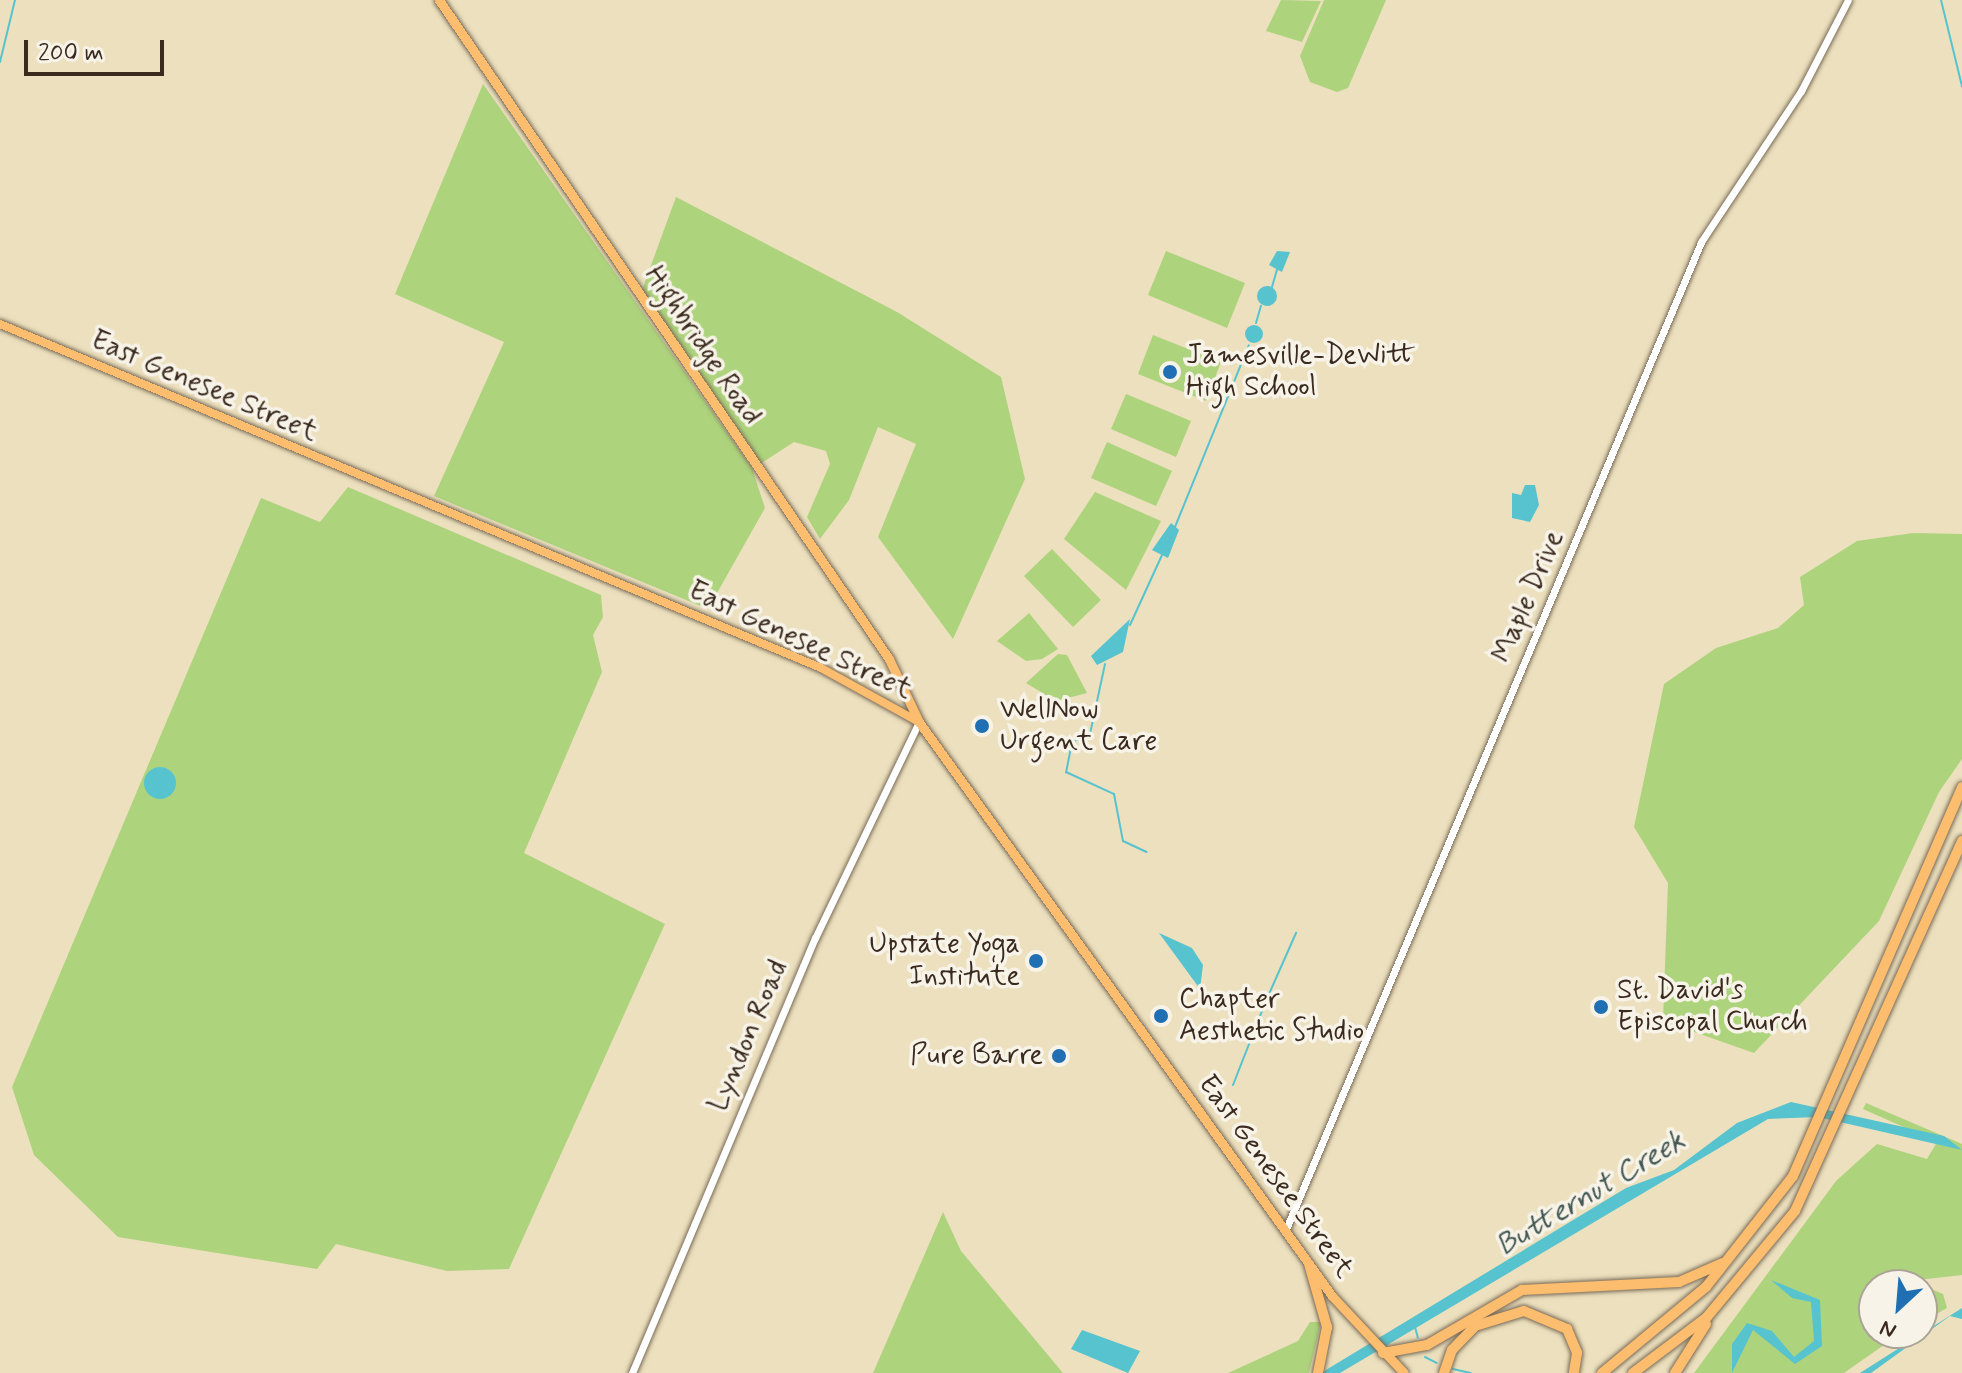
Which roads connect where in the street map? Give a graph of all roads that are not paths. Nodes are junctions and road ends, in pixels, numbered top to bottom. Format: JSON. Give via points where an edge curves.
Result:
{"nodes":[{"id":1,"x":439,"y":0,"type":"edge"},
{"id":2,"x":1848,"y":0,"type":"edge"},
{"id":3,"x":0,"y":324,"type":"edge"},
{"id":4,"x":919,"y":722,"type":"junction"},
{"id":5,"x":1962,"y":787,"type":"edge"},
{"id":6,"x":1962,"y":841,"type":"edge"},
{"id":7,"x":1286,"y":1229,"type":"junction"},
{"id":8,"x":1743,"y":1246,"type":"junction"},
{"id":9,"x":1309,"y":1264,"type":"junction"},
{"id":10,"x":1720,"y":1305,"type":"junction"},
{"id":11,"x":1383,"y":1353,"type":"junction"},
{"id":12,"x":632,"y":1373,"type":"edge"},
{"id":13,"x":1318,"y":1373,"type":"edge"},
{"id":14,"x":1404,"y":1373,"type":"edge"},
{"id":15,"x":1444,"y":1373,"type":"edge"},
{"id":16,"x":1574,"y":1373,"type":"edge"},
{"id":17,"x":1602,"y":1373,"type":"edge"},
{"id":18,"x":1633,"y":1373,"type":"edge"},
{"id":19,"x":1675,"y":1373,"type":"edge"}],
"edges":[{"from":1,"to":4,"type":"highway","name":"Highbridge Road","via":[[889,659]]},
{"from":2,"to":7,"type":"street","name":"Maple Drive","via":[[1801,91],[1701,242]]},
{"from":3,"to":4,"type":"main road","name":"East Genesee Street","via":[[821,668]]},
{"from":4,"to":7,"type":"highway","name":"East Genesee Street"},
{"from":4,"to":12,"type":"street","name":"Lyndon Road","via":[[815,938]]},
{"from":5,"to":8,"type":"highway","via":[[1817,1130]]},
{"from":6,"to":10,"type":"highway","via":[[1805,1194]]},
{"from":7,"to":9,"type":"highway","name":"East Genesee Street"},
{"from":8,"to":11,"type":"highway","via":[[1709,1272],[1679,1282],[1522,1290],[1427,1345]]},
{"from":8,"to":17,"type":"highway","via":[[1684,1309]]},
{"from":9,"to":11,"type":"highway","name":"East Genesee Street"},
{"from":9,"to":13,"type":"highway","via":[[1327,1327]]},
{"from":10,"to":18,"type":"highway"},
{"from":10,"to":19,"type":"highway"},
{"from":11,"to":14,"type":"highway","name":"East Genesee Street"},
{"from":15,"to":16,"type":"highway","via":[[1452,1350],[1475,1326],[1524,1311],[1567,1329],[1577,1353]]}]}
